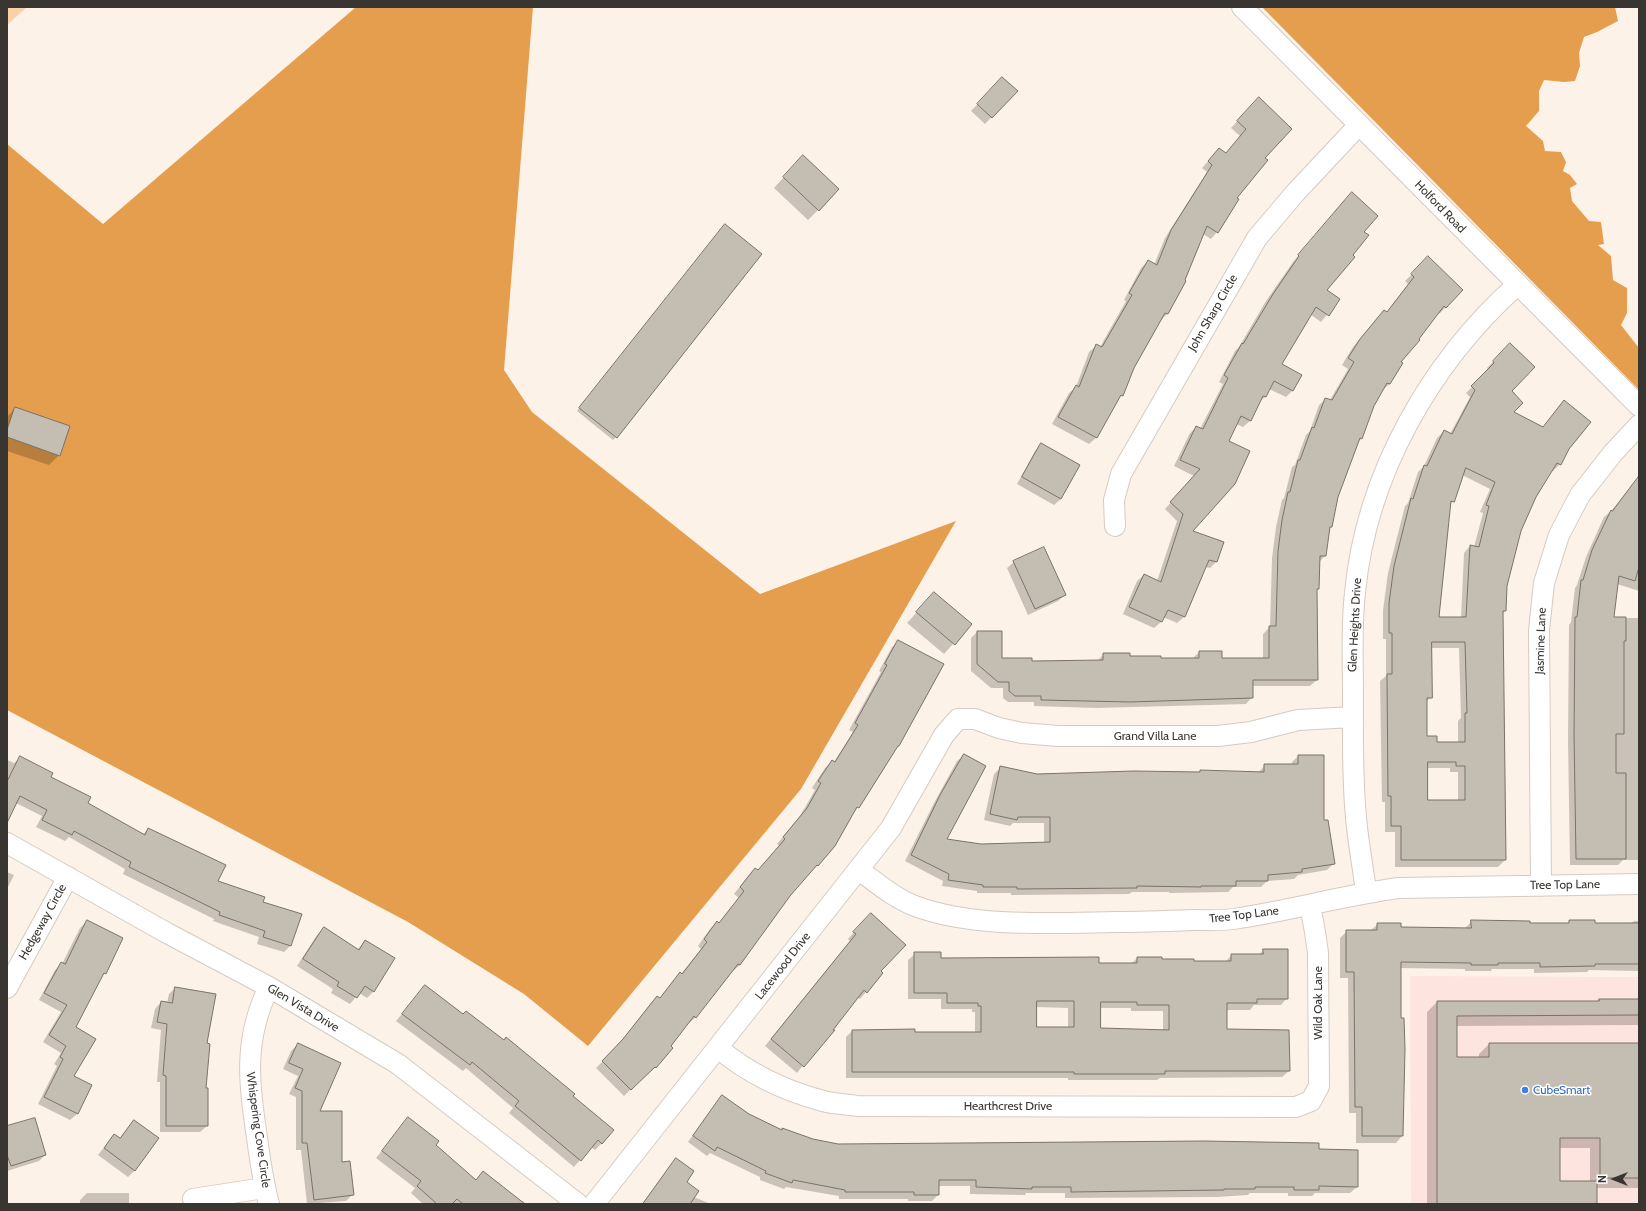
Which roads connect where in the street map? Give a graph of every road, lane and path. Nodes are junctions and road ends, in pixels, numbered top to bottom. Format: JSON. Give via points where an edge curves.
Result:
{"nodes":[{"id":1,"x":1242,"y":7,"type":"edge"},
{"id":2,"x":1358,"y":126,"type":"junction"},
{"id":3,"x":1518,"y":285,"type":"junction"},
{"id":4,"x":1639,"y":406,"type":"edge"},
{"id":5,"x":1639,"y":425,"type":"edge"},
{"id":6,"x":1115,"y":526,"type":"dead end"},
{"id":7,"x":1353,"y":717,"type":"junction"},
{"id":8,"x":958,"y":719,"type":"joint"},
{"id":9,"x":7,"y":843,"type":"edge"},
{"id":10,"x":859,"y":870,"type":"junction"},
{"id":11,"x":68,"y":877,"type":"junction"},
{"id":12,"x":1639,"y":884,"type":"edge"},
{"id":13,"x":1541,"y":886,"type":"junction"},
{"id":14,"x":1366,"y":892,"type":"junction"},
{"id":15,"x":1310,"y":905,"type":"junction"},
{"id":16,"x":269,"y":987,"type":"junction"},
{"id":17,"x":7,"y":988,"type":"edge"},
{"id":18,"x":718,"y":1048,"type":"junction"},
{"id":19,"x":1311,"y":1101,"type":"joint"},
{"id":20,"x":267,"y":1196,"type":"edge"},
{"id":21,"x":193,"y":1199,"type":"dead end"},
{"id":22,"x":578,"y":1204,"type":"edge"},
{"id":23,"x":594,"y":1204,"type":"edge"}],
"edges":[{"from":1,"to":2,"type":"street","name":"Holford Road"},
{"from":2,"to":3,"type":"street","name":"Holford Road"},
{"from":2,"to":6,"type":"street","name":"John Sharp Circle","via":[[1257,238],[1120,474],[1114,500]]},
{"from":3,"to":4,"type":"street","name":"Holford Road"},
{"from":3,"to":7,"type":"street","name":"Glen Heights Drive","via":[[1467,336],[1432,382],[1385,473],[1369,519],[1355,592],[1352,631]]},
{"from":5,"to":13,"type":"street","name":"Jasmine Lane","via":[[1580,495],[1559,535],[1544,583],[1539,630]]},
{"from":7,"to":8,"type":"street","name":"Grand Villa Lane","via":[[1298,720],[1251,732],[1218,736],[1058,736],[1022,733],[975,719]]},
{"from":7,"to":14,"type":"street","name":"Glen Heights Drive","via":[[1356,816]]},
{"from":8,"to":10,"type":"street","name":"Lacewood Drive","via":[[944,735],[892,828]]},
{"from":9,"to":11,"type":"street","name":"Glen Vista Drive"},
{"from":10,"to":15,"type":"street","name":"Tree Top Lane","via":[[888,892],[914,906],[944,915],[978,920],[1071,922],[1231,919]]},
{"from":10,"to":18,"type":"street","name":"Lacewood Drive"},
{"from":11,"to":16,"type":"street","name":"Glen Vista Drive"},
{"from":11,"to":17,"type":"street","name":"Hedgeway Circle"},
{"from":12,"to":13,"type":"street","name":"Tree Top Lane"},
{"from":13,"to":14,"type":"street","name":"Tree Top Lane","via":[[1424,886]]},
{"from":14,"to":15,"type":"street","name":"Tree Top Lane"},
{"from":15,"to":19,"type":"street","name":"Wild Oak Lane","via":[[1316,932],[1319,977],[1319,1086]]},
{"from":16,"to":20,"type":"street","name":"Whispering Cove Circle","via":[[258,1011],[249,1058],[251,1096]]},
{"from":16,"to":22,"type":"street","name":"Glen Vista Drive","via":[[398,1064]]},
{"from":18,"to":19,"type":"street","name":"Hearthcrest Drive","via":[[752,1072],[799,1094],[824,1102],[856,1106],[1296,1107]]},
{"from":18,"to":23,"type":"street","name":"Lacewood Drive"},
{"from":20,"to":21,"type":"street"}]}
